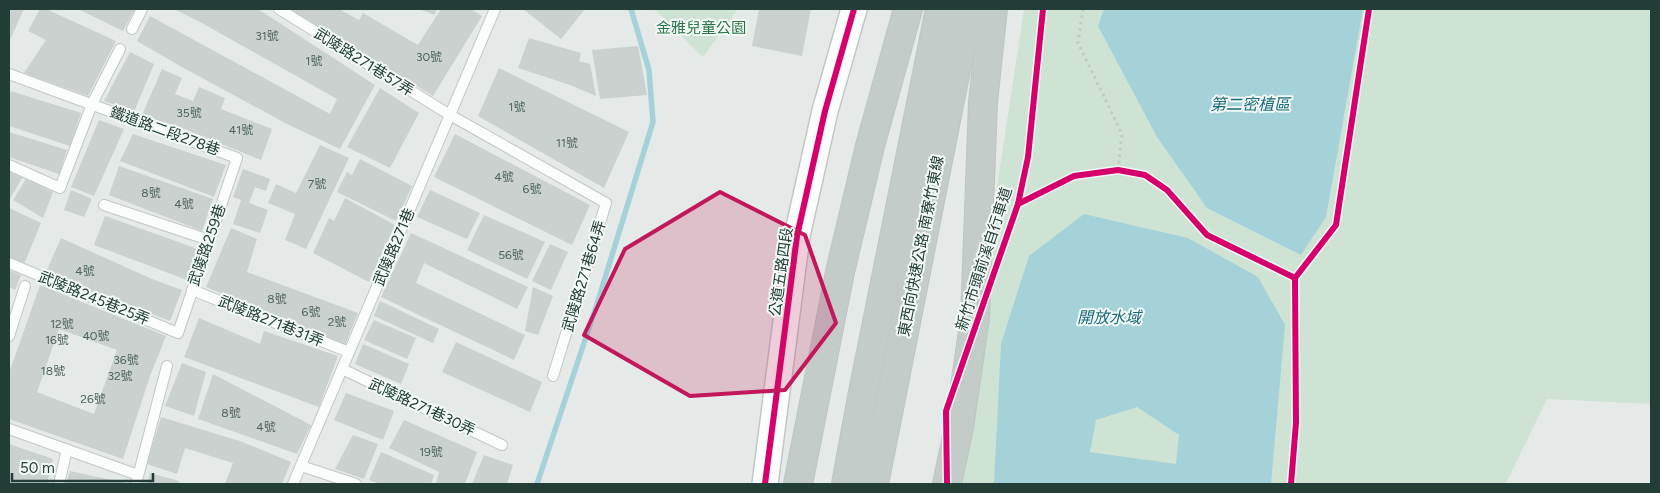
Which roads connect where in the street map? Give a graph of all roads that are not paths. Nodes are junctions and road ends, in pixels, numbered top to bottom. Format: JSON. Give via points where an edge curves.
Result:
{"nodes":[{"id":1,"x":142,"y":9,"type":"edge"},
{"id":2,"x":279,"y":9,"type":"edge"},
{"id":3,"x":495,"y":9,"type":"edge"},
{"id":4,"x":854,"y":9,"type":"edge"},
{"id":5,"x":908,"y":9,"type":"edge"},
{"id":6,"x":940,"y":9,"type":"edge"},
{"id":7,"x":968,"y":9,"type":"edge"},
{"id":8,"x":993,"y":9,"type":"edge"},
{"id":9,"x":132,"y":29,"type":"dead end"},
{"id":10,"x":120,"y":49,"type":"dead end"},
{"id":11,"x":9,"y":74,"type":"edge"},
{"id":12,"x":92,"y":104,"type":"junction"},
{"id":13,"x":450,"y":115,"type":"junction"},
{"id":14,"x":237,"y":158,"type":"joint"},
{"id":15,"x":9,"y":165,"type":"edge"},
{"id":16,"x":104,"y":205,"type":"dead end"},
{"id":17,"x":209,"y":240,"type":"junction"},
{"id":18,"x":9,"y":263,"type":"edge"},
{"id":19,"x":25,"y":286,"type":"dead end"},
{"id":20,"x":192,"y":290,"type":"junction"},
{"id":21,"x":178,"y":332,"type":"joint"},
{"id":22,"x":9,"y":336,"type":"edge"},
{"id":23,"x":349,"y":352,"type":"junction"},
{"id":24,"x":167,"y":366,"type":"dead end"},
{"id":25,"x":342,"y":370,"type":"junction"},
{"id":26,"x":553,"y":376,"type":"dead end"},
{"id":27,"x":9,"y":429,"type":"edge"},
{"id":28,"x":502,"y":445,"type":"dead end"},
{"id":29,"x":67,"y":449,"type":"junction"},
{"id":30,"x":301,"y":466,"type":"junction"},
{"id":31,"x":137,"y":479,"type":"edge"},
{"id":32,"x":59,"y":484,"type":"edge"},
{"id":33,"x":293,"y":484,"type":"edge"},
{"id":34,"x":356,"y":484,"type":"edge"},
{"id":35,"x":765,"y":484,"type":"edge"},
{"id":36,"x":798,"y":484,"type":"edge"},
{"id":37,"x":846,"y":484,"type":"edge"},
{"id":38,"x":874,"y":484,"type":"edge"},
{"id":39,"x":947,"y":484,"type":"edge"}],
"edges":[{"from":1,"to":9,"type":"lane"},
{"from":2,"to":13,"type":"lane","name":"武陵路271巷57弄"},
{"from":3,"to":13,"type":"lane","name":"武陵路271巷"},
{"from":4,"to":35,"type":"street","name":"公道五路四段","via":[[825,111],[797,236]]},
{"from":5,"to":36,"type":"highway","via":[[840,272]]},
{"from":6,"to":37,"type":"highway","name":"東西向快速公路 南寮竹東線"},
{"from":7,"to":38,"type":"highway","name":"東西向快速公路 南寮竹東線"},
{"from":8,"to":39,"type":"highway","via":[[983,102],[975,318]]},
{"from":10,"to":12,"type":"lane","name":"鐵道路二段278巷"},
{"from":11,"to":12,"type":"lane","name":"鐵道路二段278巷"},
{"from":12,"to":14,"type":"lane","name":"鐵道路二段278巷"},
{"from":12,"to":15,"type":"lane","name":"鐵道路二段278巷","via":[[60,188]]},
{"from":13,"to":23,"type":"lane","name":"武陵路271巷"},
{"from":13,"to":26,"type":"lane","name":"武陵路271巷64弄","via":[[606,203]]},
{"from":14,"to":17,"type":"lane","name":"武陵路259巷"},
{"from":16,"to":17,"type":"lane"},
{"from":17,"to":20,"type":"lane","name":"武陵路259巷"},
{"from":18,"to":21,"type":"lane","name":"武陵路245巷25弄"},
{"from":19,"to":22,"type":"lane"},
{"from":20,"to":21,"type":"lane","name":"武陵路259巷"},
{"from":20,"to":23,"type":"lane","name":"武陵路271巷31弄"},
{"from":23,"to":25,"type":"lane","name":"武陵路271巷"},
{"from":24,"to":31,"type":"lane"},
{"from":25,"to":28,"type":"lane","name":"武陵路271巷30弄"},
{"from":25,"to":30,"type":"lane","name":"武陵路271巷"},
{"from":27,"to":29,"type":"lane"},
{"from":29,"to":31,"type":"lane"},
{"from":29,"to":32,"type":"lane"},
{"from":30,"to":33,"type":"lane","name":"武陵路271巷"},
{"from":30,"to":34,"type":"lane"}]}
